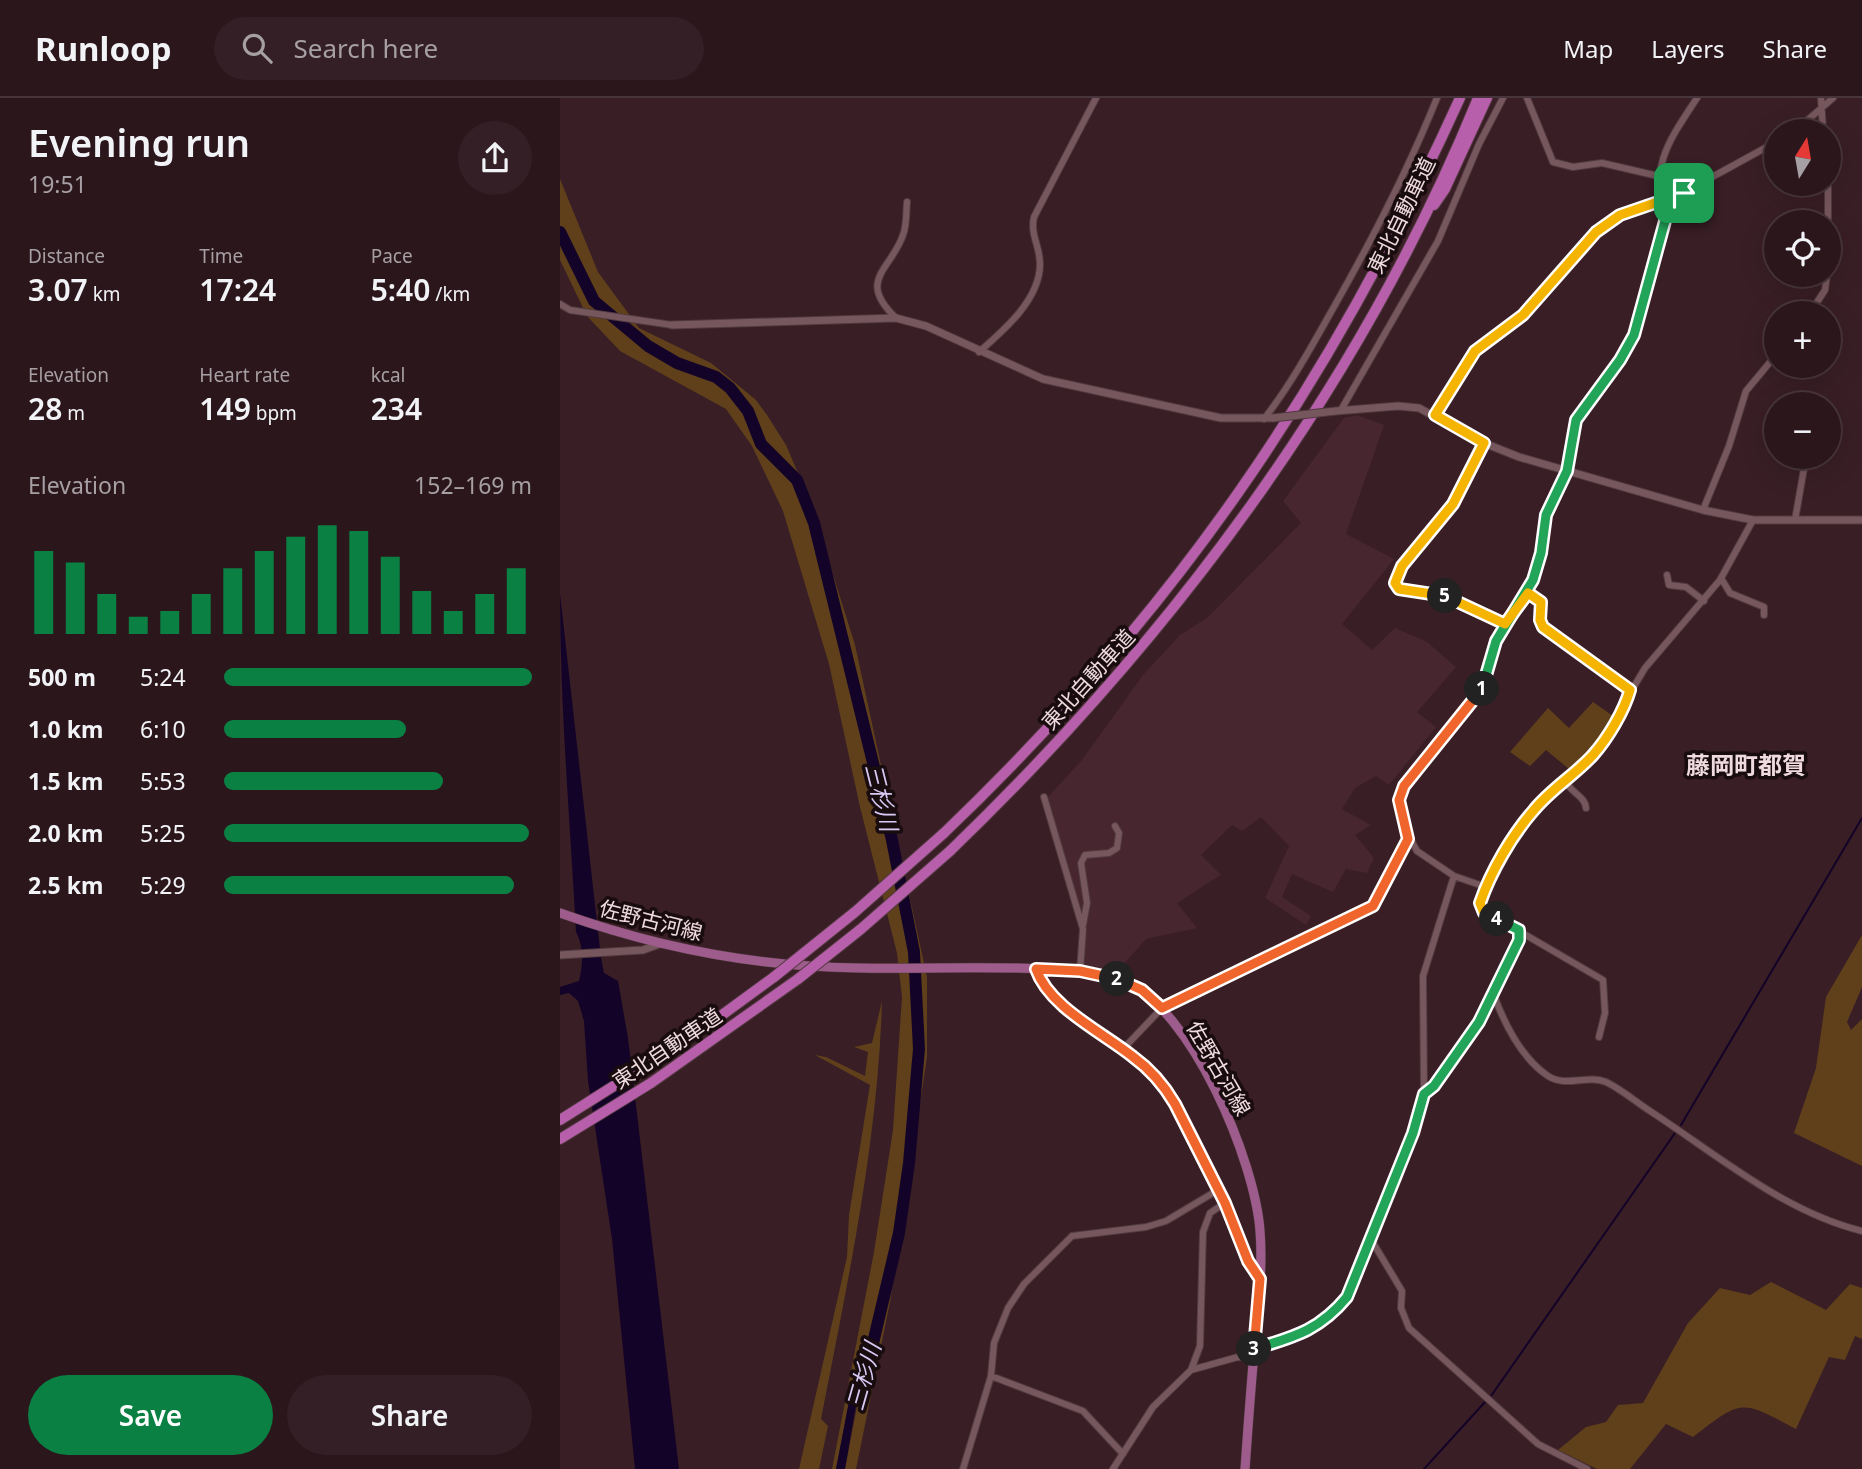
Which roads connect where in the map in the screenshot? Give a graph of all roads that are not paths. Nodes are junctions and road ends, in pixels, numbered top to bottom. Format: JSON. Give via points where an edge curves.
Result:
{"nodes":[{"id":1,"x":1096,"y":98,"type":"edge"},
{"id":2,"x":1437,"y":98,"type":"edge"},
{"id":3,"x":1460,"y":98,"type":"edge"},
{"id":4,"x":1478,"y":98,"type":"edge"},
{"id":5,"x":1487,"y":98,"type":"edge"},
{"id":6,"x":1503,"y":98,"type":"edge"},
{"id":7,"x":1527,"y":98,"type":"edge"},
{"id":8,"x":1697,"y":98,"type":"edge"},
{"id":9,"x":1821,"y":98,"type":"edge"},
{"id":10,"x":1833,"y":98,"type":"edge"},
{"id":11,"x":1821,"y":109,"type":"junction"},
{"id":12,"x":1809,"y":119,"type":"edge"},
{"id":13,"x":1822,"y":119,"type":"edge"},
{"id":14,"x":1764,"y":149,"type":"edge"},
{"id":15,"x":1658,"y":176,"type":"junction"},
{"id":16,"x":1684,"y":193,"type":"junction"},
{"id":17,"x":907,"y":202,"type":"dead end"},
{"id":18,"x":1658,"y":202,"type":"junction"},
{"id":19,"x":1421,"y":221,"type":"junction"},
{"id":20,"x":1663,"y":228,"type":"junction"},
{"id":21,"x":560,"y":304,"type":"edge"},
{"id":22,"x":896,"y":318,"type":"junction"},
{"id":23,"x":672,"y":325,"type":"joint"},
{"id":24,"x":979,"y":352,"type":"junction"},
{"id":25,"x":1764,"y":369,"type":"edge"},
{"id":26,"x":1338,"y":410,"type":"junction"},
{"id":27,"x":1435,"y":415,"type":"junction"},
{"id":28,"x":1268,"y":418,"type":"junction"},
{"id":29,"x":1484,"y":443,"type":"junction"},
{"id":30,"x":1805,"y":469,"type":"edge"},
{"id":31,"x":1567,"y":471,"type":"junction"},
{"id":32,"x":1703,"y":510,"type":"junction"},
{"id":33,"x":1753,"y":520,"type":"junction"},
{"id":34,"x":1794,"y":520,"type":"junction"},
{"id":35,"x":1862,"y":520,"type":"edge"},
{"id":36,"x":1667,"y":575,"type":"dead end"},
{"id":37,"x":1721,"y":578,"type":"junction"},
{"id":38,"x":1528,"y":593,"type":"junction"},
{"id":39,"x":1704,"y":601,"type":"junction"},
{"id":40,"x":1763,"y":615,"type":"dead end"},
{"id":41,"x":1505,"y":624,"type":"junction"},
{"id":42,"x":1630,"y":690,"type":"junction"},
{"id":43,"x":1564,"y":778,"type":"junction"},
{"id":44,"x":1044,"y":797,"type":"dead end"},
{"id":45,"x":1586,"y":808,"type":"dead end"},
{"id":46,"x":1115,"y":826,"type":"dead end"},
{"id":47,"x":1408,"y":839,"type":"junction"},
{"id":48,"x":1454,"y":876,"type":"junction"},
{"id":49,"x":1486,"y":887,"type":"junction"},
{"id":50,"x":560,"y":913,"type":"edge"},
{"id":51,"x":1083,"y":929,"type":"junction"},
{"id":52,"x":1519,"y":930,"type":"junction"},
{"id":53,"x":662,"y":943,"type":"junction"},
{"id":54,"x":560,"y":954,"type":"edge"},
{"id":55,"x":1036,"y":969,"type":"junction"},
{"id":56,"x":1080,"y":971,"type":"junction"},
{"id":57,"x":1493,"y":993,"type":"junction"},
{"id":58,"x":1162,"y":1008,"type":"junction"},
{"id":59,"x":1599,"y":1037,"type":"dead end"},
{"id":60,"x":1123,"y":1049,"type":"junction"},
{"id":61,"x":1424,"y":1094,"type":"junction"},
{"id":62,"x":560,"y":1120,"type":"edge"},
{"id":63,"x":560,"y":1139,"type":"edge"},
{"id":64,"x":1218,"y":1190,"type":"junction"},
{"id":65,"x":1225,"y":1203,"type":"junction"},
{"id":66,"x":1862,"y":1231,"type":"edge"},
{"id":67,"x":1372,"y":1241,"type":"junction"},
{"id":68,"x":1260,"y":1279,"type":"junction"},
{"id":69,"x":1254,"y":1353,"type":"junction"},
{"id":70,"x":1191,"y":1370,"type":"junction"},
{"id":71,"x":991,"y":1376,"type":"junction"},
{"id":72,"x":1123,"y":1454,"type":"junction"},
{"id":73,"x":964,"y":1469,"type":"edge"},
{"id":74,"x":1113,"y":1469,"type":"edge"},
{"id":75,"x":1245,"y":1469,"type":"edge"},
{"id":76,"x":1587,"y":1469,"type":"edge"}],
"edges":[{"from":1,"to":24,"type":"street","via":[[1034,217],[1031,234],[1040,265],[1029,299]]},
{"from":2,"to":28,"type":"street","via":[[1407,171]]},
{"from":3,"to":62,"type":"highway","name":"東北自動車道","bridge":true,"via":[[1358,305],[1289,421],[1157,604],[1080,694],[944,833],[855,912],[775,977]]},
{"from":4,"to":19,"type":"highway","name":"東北自動車道"},
{"from":5,"to":19,"type":"highway","via":[[1446,189]]},
{"from":6,"to":26,"type":"street","via":[[1437,242]]},
{"from":7,"to":15,"type":"street","via":[[1553,162],[1573,167],[1602,163]]},
{"from":8,"to":15,"type":"street","via":[[1669,140]]},
{"from":9,"to":11,"type":"street"},
{"from":10,"to":11,"type":"street"},
{"from":11,"to":12,"type":"street"},
{"from":11,"to":13,"type":"street"},
{"from":14,"to":16,"type":"street"},
{"from":15,"to":18,"type":"street"},
{"from":16,"to":18,"type":"street"},
{"from":16,"to":20,"type":"street","via":[[1668,210]]},
{"from":17,"to":22,"type":"street","via":[[903,237],[880,272],[879,296],[883,307]]},
{"from":18,"to":20,"type":"street"},
{"from":18,"to":27,"type":"street","via":[[1620,215],[1596,232],[1523,315],[1475,351]]},
{"from":19,"to":63,"type":"highway","name":"東北自動車道","bridge":true,"via":[[1345,360],[1274,472],[1171,614],[1093,706],[950,850],[861,929],[652,1083]]},
{"from":20,"to":31,"type":"street","via":[[1634,335],[1576,420]]},
{"from":21,"to":23,"type":"street","via":[[570,310]]},
{"from":22,"to":23,"type":"street"},
{"from":22,"to":24,"type":"street","via":[[926,326]]},
{"from":24,"to":28,"type":"street","via":[[1057,383],[1221,418]]},
{"from":25,"to":32,"type":"street","via":[[1746,391]]},
{"from":26,"to":27,"type":"street","via":[[1408,407]]},
{"from":26,"to":28,"type":"street","bridge":true},
{"from":27,"to":29,"type":"street"},
{"from":29,"to":31,"type":"street"},
{"from":29,"to":41,"type":"street","via":[[1453,504],[1402,566],[1395,583],[1399,589],[1451,597]]},
{"from":30,"to":34,"type":"street"},
{"from":31,"to":32,"type":"street"},
{"from":31,"to":38,"type":"street","via":[[1546,515],[1541,553]]},
{"from":32,"to":33,"type":"street"},
{"from":33,"to":34,"type":"street"},
{"from":33,"to":37,"type":"street"},
{"from":34,"to":35,"type":"street"},
{"from":36,"to":39,"type":"street","via":[[1669,585],[1686,587]]},
{"from":37,"to":39,"type":"street"},
{"from":37,"to":40,"type":"street","via":[[1738,599],[1763,607]]},
{"from":38,"to":41,"type":"street"},
{"from":38,"to":42,"type":"street","via":[[1541,602],[1543,627]]},
{"from":39,"to":42,"type":"street"},
{"from":41,"to":47,"type":"street","via":[[1478,697],[1404,786],[1399,800]]},
{"from":42,"to":43,"type":"street","via":[[1593,755]]},
{"from":43,"to":45,"type":"street"},
{"from":43,"to":49,"type":"street","via":[[1528,817]]},
{"from":44,"to":51,"type":"street"},
{"from":46,"to":51,"type":"street","via":[[1117,848],[1085,855],[1081,863],[1087,903]]},
{"from":47,"to":48,"type":"street","via":[[1417,851]]},
{"from":47,"to":58,"type":"street","via":[[1384,891],[1367,910]]},
{"from":48,"to":49,"type":"street"},
{"from":48,"to":61,"type":"street","via":[[1423,976]]},
{"from":49,"to":52,"type":"street","via":[[1480,903],[1484,913]]},
{"from":50,"to":53,"type":"main road","name":"佐野古河線"},
{"from":51,"to":56,"type":"street"},
{"from":52,"to":57,"type":"street","via":[[1519,940]]},
{"from":52,"to":59,"type":"street","via":[[1603,980],[1605,1013]]},
{"from":53,"to":54,"type":"street","via":[[601,954]]},
{"from":53,"to":55,"type":"main road","name":"佐野古河線","via":[[788,964]]},
{"from":55,"to":56,"type":"main road","name":"佐野古河線"},
{"from":55,"to":60,"type":"street","via":[[1071,1013]]},
{"from":56,"to":58,"type":"main road","name":"佐野古河線","via":[[1124,981]]},
{"from":57,"to":61,"type":"street","via":[[1479,1022]]},
{"from":57,"to":66,"type":"street","via":[[1502,1020],[1527,1056],[1549,1077],[1606,1082],[1750,1179]]},
{"from":58,"to":60,"type":"street"},
{"from":58,"to":68,"type":"main road","name":"佐野古河線","via":[[1221,1100],[1241,1145],[1259,1215]]},
{"from":60,"to":64,"type":"street","via":[[1166,1089]]},
{"from":61,"to":67,"type":"street"},
{"from":64,"to":65,"type":"street"},
{"from":64,"to":71,"type":"street","via":[[1166,1221],[1080,1234],[1065,1241],[1008,1308],[994,1343]]},
{"from":65,"to":68,"type":"street"},
{"from":65,"to":70,"type":"street","via":[[1210,1213],[1203,1232],[1200,1346]]},
{"from":67,"to":69,"type":"street","via":[[1347,1297],[1331,1316]]},
{"from":67,"to":76,"type":"street","via":[[1402,1291],[1401,1308],[1409,1328],[1538,1444]]},
{"from":68,"to":69,"type":"main road","name":"佐野古河線"},
{"from":69,"to":70,"type":"street"},
{"from":69,"to":75,"type":"main road","name":"佐野古河線"},
{"from":70,"to":72,"type":"street","via":[[1153,1408]]},
{"from":71,"to":72,"type":"street","via":[[1083,1411]]},
{"from":71,"to":73,"type":"street"},
{"from":72,"to":74,"type":"street"}]}
